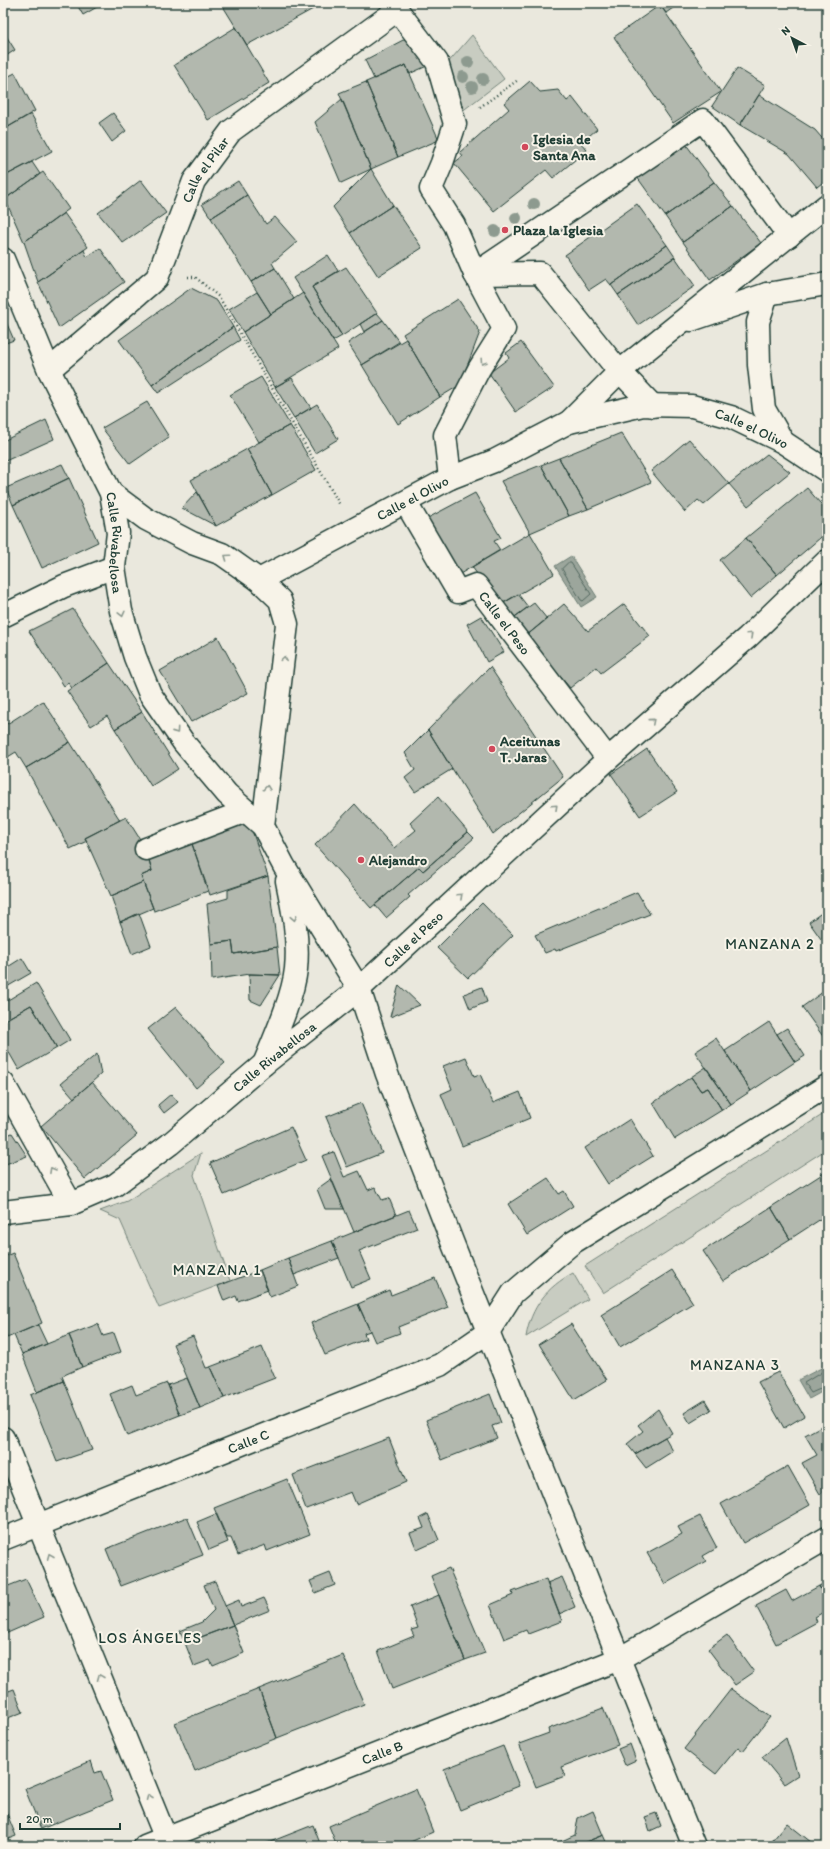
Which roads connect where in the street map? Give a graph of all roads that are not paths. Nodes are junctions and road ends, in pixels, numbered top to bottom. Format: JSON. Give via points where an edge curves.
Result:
{"nodes":[{"id":1,"x":394,"y":7,"type":"edge"},
{"id":2,"x":827,"y":205,"type":"edge"},
{"id":3,"x":789,"y":236,"type":"junction"},
{"id":4,"x":3,"y":259,"type":"edge"},
{"id":5,"x":474,"y":274,"type":"junction"},
{"id":6,"x":827,"y":284,"type":"edge"},
{"id":7,"x":767,"y":294,"type":"junction"},
{"id":8,"x":678,"y":325,"type":"junction"},
{"id":9,"x":50,"y":370,"type":"junction"},
{"id":10,"x":620,"y":371,"type":"junction"},
{"id":11,"x":653,"y":406,"type":"junction"},
{"id":12,"x":569,"y":422,"type":"junction"},
{"id":13,"x":783,"y":442,"type":"junction"},
{"id":14,"x":827,"y":471,"type":"edge"},
{"id":15,"x":450,"y":478,"type":"junction"},
{"id":16,"x":111,"y":493,"type":"junction"},
{"id":17,"x":406,"y":503,"type":"junction"},
{"id":18,"x":827,"y":561,"type":"edge"},
{"id":19,"x":114,"y":567,"type":"junction"},
{"id":20,"x":259,"y":580,"type":"junction"},
{"id":21,"x":3,"y":616,"type":"edge"},
{"id":22,"x":608,"y":759,"type":"junction"},
{"id":23,"x":246,"y":811,"type":"junction"},
{"id":24,"x":263,"y":826,"type":"junction"},
{"id":25,"x":146,"y":849,"type":"dead end"},
{"id":26,"x":284,"y":866,"type":"junction"},
{"id":27,"x":359,"y":988,"type":"junction"},
{"id":28,"x":264,"y":1064,"type":"junction"},
{"id":29,"x":3,"y":1083,"type":"edge"},
{"id":30,"x":827,"y":1086,"type":"edge"},
{"id":31,"x":71,"y":1204,"type":"junction"},
{"id":32,"x":3,"y":1212,"type":"edge"},
{"id":33,"x":488,"y":1332,"type":"junction"},
{"id":34,"x":3,"y":1438,"type":"edge"},
{"id":35,"x":38,"y":1526,"type":"junction"},
{"id":36,"x":827,"y":1538,"type":"edge"},
{"id":37,"x":3,"y":1539,"type":"edge"},
{"id":38,"x":619,"y":1659,"type":"junction"},
{"id":39,"x":167,"y":1842,"type":"edge"},
{"id":40,"x":145,"y":1846,"type":"edge"},
{"id":41,"x":694,"y":1846,"type":"edge"}],
"edges":[{"from":1,"to":5,"type":"street","via":[[437,62],[455,124],[431,189],[454,225]]},
{"from":1,"to":9,"type":"street","name":"Calle el Pilar","via":[[231,130],[194,181],[157,278]]},
{"from":2,"to":3,"type":"street","name":"Calle el Olivo"},
{"from":3,"to":5,"type":"street","via":[[703,120]]},
{"from":3,"to":8,"type":"street","name":"Calle el Olivo"},
{"from":4,"to":9,"type":"street","name":"Calle Rivabellosa"},
{"from":5,"to":10,"type":"street","via":[[540,273]]},
{"from":5,"to":15,"type":"street","one_way":true,"via":[[504,329],[479,369],[444,435]]},
{"from":6,"to":7,"type":"street","name":"Calle el Olivo"},
{"from":7,"to":8,"type":"street","name":"Calle el Olivo"},
{"from":7,"to":13,"type":"street","name":"Calle el Olivo","via":[[758,322],[759,365],[764,409]]},
{"from":8,"to":10,"type":"street","name":"Calle el Olivo"},
{"from":9,"to":16,"type":"street","name":"Calle Rivabellosa"},
{"from":10,"to":11,"type":"street"},
{"from":10,"to":12,"type":"street","name":"Calle el Olivo"},
{"from":11,"to":12,"type":"street","name":"Calle el Olivo"},
{"from":11,"to":13,"type":"street","name":"Calle el Olivo","via":[[692,406],[732,417]]},
{"from":12,"to":15,"type":"street","name":"Calle el Olivo","via":[[494,461]]},
{"from":13,"to":14,"type":"street"},
{"from":15,"to":17,"type":"street","name":"Calle el Olivo"},
{"from":16,"to":19,"type":"street","name":"Calle Rivabellosa","via":[[118,533]]},
{"from":20,"to":16,"type":"street","one_way":true,"via":[[222,554],[192,543],[146,519]]},
{"from":17,"to":20,"type":"street","name":"Calle el Olivo"},
{"from":17,"to":22,"type":"street","name":"Calle el Peso","via":[[458,592],[476,585]]},
{"from":22,"to":18,"type":"street","name":"Calle el Peso","one_way":true,"via":[[748,637]]},
{"from":19,"to":21,"type":"street","via":[[64,586]]},
{"from":19,"to":23,"type":"street","name":"Calle Rivabellosa","one_way":true,"via":[[121,611],[150,694],[184,743],[227,794]]},
{"from":24,"to":20,"type":"street","one_way":true,"via":[[288,624],[280,600]]},
{"from":27,"to":22,"type":"street","name":"Calle el Peso","one_way":true},
{"from":23,"to":24,"type":"street","name":"Calle Rivabellosa"},
{"from":23,"to":25,"type":"street"},
{"from":24,"to":26,"type":"street","name":"Calle Rivabellosa"},
{"from":26,"to":27,"type":"street","name":"Calle Rivabellosa"},
{"from":26,"to":28,"type":"street","one_way":true,"via":[[296,925],[296,969],[286,1007]]},
{"from":27,"to":28,"type":"street","name":"Calle Rivabellosa"},
{"from":27,"to":33,"type":"street","via":[[387,1074]]},
{"from":28,"to":31,"type":"street","name":"Calle Rivabellosa","via":[[170,1144],[115,1185]]},
{"from":31,"to":29,"type":"street","one_way":true},
{"from":30,"to":33,"type":"street","via":[[572,1243],[513,1292]]},
{"from":31,"to":32,"type":"street","name":"Calle Rivabellosa"},
{"from":33,"to":35,"type":"street","name":"Calle C","via":[[440,1365]]},
{"from":33,"to":38,"type":"street"},
{"from":34,"to":35,"type":"street"},
{"from":35,"to":37,"type":"street","name":"Calle C"},
{"from":39,"to":35,"type":"street","one_way":true},
{"from":36,"to":38,"type":"street","name":"Calle B"},
{"from":38,"to":39,"type":"street","name":"Calle B"},
{"from":38,"to":41,"type":"street"},
{"from":39,"to":40,"type":"street","name":"Calle B"}]}
